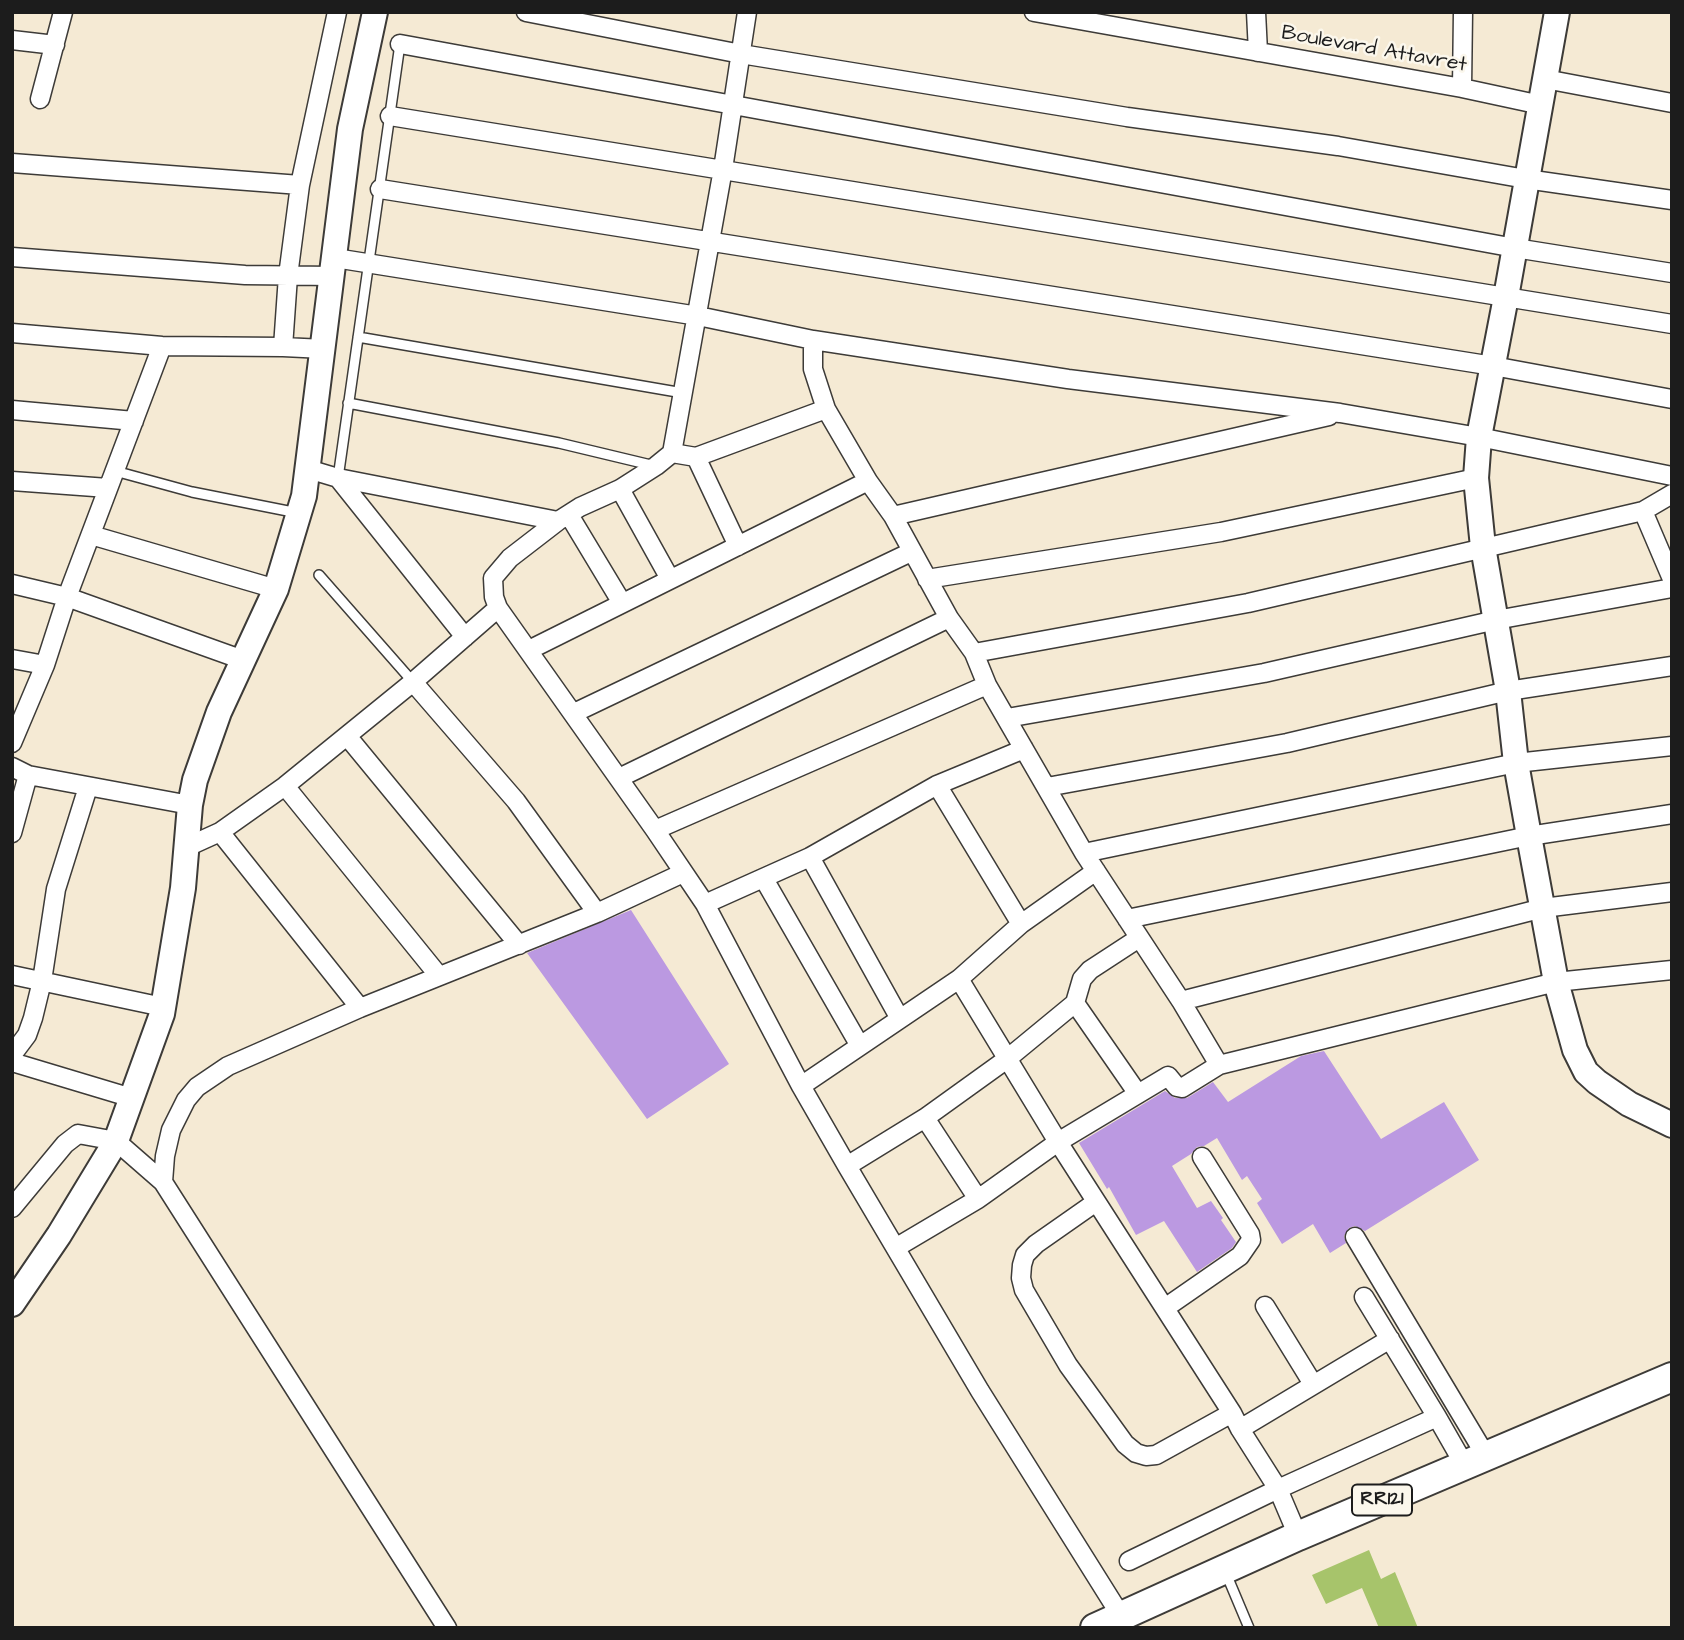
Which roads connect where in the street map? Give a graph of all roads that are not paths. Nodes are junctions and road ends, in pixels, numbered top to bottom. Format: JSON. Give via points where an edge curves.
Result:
{"nodes":[{"id":1,"x":63,"y":12,"type":"edge"},
{"id":2,"x":337,"y":12,"type":"edge"},
{"id":3,"x":375,"y":12,"type":"edge"},
{"id":4,"x":526,"y":12,"type":"edge"},
{"id":5,"x":747,"y":12,"type":"edge"},
{"id":6,"x":1034,"y":12,"type":"edge"},
{"id":7,"x":1256,"y":12,"type":"edge"},
{"id":8,"x":1462,"y":12,"type":"edge"},
{"id":9,"x":1557,"y":12,"type":"edge"},
{"id":10,"x":12,"y":40,"type":"edge"},
{"id":11,"x":400,"y":44,"type":"joint"},
{"id":12,"x":55,"y":45,"type":"junction"},
{"id":13,"x":1258,"y":52,"type":"junction"},
{"id":14,"x":741,"y":54,"type":"junction"},
{"id":15,"x":1545,"y":79,"type":"junction"},
{"id":16,"x":1462,"y":88,"type":"junction"},
{"id":17,"x":40,"y":99,"type":"dead end"},
{"id":18,"x":1672,"y":103,"type":"edge"},
{"id":19,"x":1541,"y":105,"type":"junction"},
{"id":20,"x":733,"y":106,"type":"junction"},
{"id":21,"x":390,"y":116,"type":"junction"},
{"id":22,"x":12,"y":163,"type":"edge"},
{"id":23,"x":723,"y":169,"type":"junction"},
{"id":24,"x":1526,"y":178,"type":"junction"},
{"id":25,"x":300,"y":185,"type":"junction"},
{"id":26,"x":380,"y":189,"type":"junction"},
{"id":27,"x":1672,"y":200,"type":"edge"},
{"id":28,"x":711,"y":241,"type":"junction"},
{"id":29,"x":1515,"y":248,"type":"junction"},
{"id":30,"x":12,"y":257,"type":"edge"},
{"id":31,"x":369,"y":263,"type":"junction"},
{"id":32,"x":334,"y":267,"type":"junction"},
{"id":33,"x":1672,"y":273,"type":"edge"},
{"id":34,"x":288,"y":276,"type":"junction"},
{"id":35,"x":1506,"y":298,"type":"junction"},
{"id":36,"x":698,"y":316,"type":"junction"},
{"id":37,"x":1672,"y":324,"type":"edge"},
{"id":38,"x":12,"y":332,"type":"edge"},
{"id":39,"x":358,"y":337,"type":"junction"},
{"id":40,"x":813,"y":340,"type":"junction"},
{"id":41,"x":163,"y":346,"type":"junction"},
{"id":42,"x":283,"y":347,"type":"junction"},
{"id":43,"x":324,"y":349,"type":"junction"},
{"id":44,"x":1493,"y":366,"type":"junction"},
{"id":45,"x":683,"y":393,"type":"junction"},
{"id":46,"x":1672,"y":399,"type":"edge"},
{"id":47,"x":348,"y":403,"type":"junction"},
{"id":48,"x":826,"y":409,"type":"junction"},
{"id":49,"x":12,"y":410,"type":"edge"},
{"id":50,"x":1340,"y":413,"type":"junction"},
{"id":51,"x":134,"y":421,"type":"junction"},
{"id":52,"x":1479,"y":437,"type":"junction"},
{"id":53,"x":672,"y":453,"type":"junction"},
{"id":54,"x":696,"y":457,"type":"junction"},
{"id":55,"x":656,"y":466,"type":"junction"},
{"id":56,"x":308,"y":469,"type":"junction"},
{"id":57,"x":1672,"y":476,"type":"edge"},
{"id":58,"x":338,"y":478,"type":"junction"},
{"id":59,"x":1476,"y":478,"type":"junction"},
{"id":60,"x":111,"y":480,"type":"junction"},
{"id":61,"x":12,"y":481,"type":"edge"},
{"id":62,"x":868,"y":481,"type":"junction"},
{"id":63,"x":620,"y":489,"type":"junction"},
{"id":64,"x":1672,"y":494,"type":"edge"},
{"id":65,"x":1643,"y":511,"type":"junction"},
{"id":66,"x":300,"y":513,"type":"junction"},
{"id":67,"x":893,"y":516,"type":"junction"},
{"id":68,"x":563,"y":518,"type":"junction"},
{"id":69,"x":91,"y":535,"type":"junction"},
{"id":70,"x":738,"y":546,"type":"junction"},
{"id":71,"x":1483,"y":547,"type":"junction"},
{"id":72,"x":911,"y":552,"type":"junction"},
{"id":73,"x":319,"y":575,"type":"dead end"},
{"id":74,"x":670,"y":579,"type":"junction"},
{"id":75,"x":927,"y":579,"type":"junction"},
{"id":76,"x":1672,"y":579,"type":"edge"},
{"id":77,"x":12,"y":584,"type":"edge"},
{"id":78,"x":1672,"y":588,"type":"edge"},
{"id":79,"x":276,"y":589,"type":"junction"},
{"id":80,"x":67,"y":597,"type":"junction"},
{"id":81,"x":622,"y":603,"type":"junction"},
{"id":82,"x":498,"y":608,"type":"junction"},
{"id":83,"x":949,"y":618,"type":"junction"},
{"id":84,"x":1496,"y":620,"type":"junction"},
{"id":85,"x":465,"y":637,"type":"junction"},
{"id":86,"x":529,"y":650,"type":"junction"},
{"id":87,"x":974,"y":653,"type":"junction"},
{"id":88,"x":12,"y":659,"type":"edge"},
{"id":89,"x":243,"y":660,"type":"junction"},
{"id":90,"x":44,"y":665,"type":"junction"},
{"id":91,"x":1672,"y":666,"type":"edge"},
{"id":92,"x":413,"y":682,"type":"junction"},
{"id":93,"x":987,"y":685,"type":"junction"},
{"id":94,"x":1508,"y":691,"type":"junction"},
{"id":95,"x":573,"y":713,"type":"junction"},
{"id":96,"x":1007,"y":718,"type":"junction"},
{"id":97,"x":14,"y":736,"type":"edge"},
{"id":98,"x":346,"y":736,"type":"junction"},
{"id":99,"x":1672,"y":746,"type":"edge"},
{"id":100,"x":1024,"y":748,"type":"junction"},
{"id":101,"x":1516,"y":763,"type":"junction"},
{"id":102,"x":20,"y":771,"type":"edge"},
{"id":103,"x":619,"y":778,"type":"junction"},
{"id":104,"x":937,"y":785,"type":"junction"},
{"id":105,"x":285,"y":786,"type":"junction"},
{"id":106,"x":88,"y":787,"type":"junction"},
{"id":107,"x":1047,"y":787,"type":"junction"},
{"id":108,"x":190,"y":805,"type":"junction"},
{"id":109,"x":1672,"y":814,"type":"edge"},
{"id":110,"x":655,"y":830,"type":"junction"},
{"id":111,"x":220,"y":832,"type":"junction"},
{"id":112,"x":12,"y":833,"type":"edge"},
{"id":113,"x":1529,"y":836,"type":"junction"},
{"id":114,"x":187,"y":847,"type":"junction"},
{"id":115,"x":1084,"y":853,"type":"junction"},
{"id":116,"x":810,"y":857,"type":"junction"},
{"id":117,"x":1096,"y":871,"type":"junction"},
{"id":118,"x":683,"y":873,"type":"junction"},
{"id":119,"x":764,"y":879,"type":"junction"},
{"id":120,"x":1672,"y":892,"type":"edge"},
{"id":121,"x":705,"y":904,"type":"junction"},
{"id":122,"x":1543,"y":908,"type":"junction"},
{"id":123,"x":597,"y":913,"type":"junction"},
{"id":124,"x":1127,"y":919,"type":"junction"},
{"id":125,"x":1021,"y":924,"type":"junction"},
{"id":126,"x":1139,"y":938,"type":"junction"},
{"id":127,"x":519,"y":945,"type":"junction"},
{"id":128,"x":1672,"y":970,"type":"edge"},
{"id":129,"x":12,"y":975,"type":"edge"},
{"id":130,"x":439,"y":976,"type":"junction"},
{"id":131,"x":958,"y":979,"type":"junction"},
{"id":132,"x":42,"y":981,"type":"junction"},
{"id":133,"x":1556,"y":982,"type":"junction"},
{"id":134,"x":1181,"y":1001,"type":"junction"},
{"id":135,"x":1075,"y":1003,"type":"junction"},
{"id":136,"x":163,"y":1007,"type":"junction"},
{"id":137,"x":360,"y":1008,"type":"junction"},
{"id":138,"x":900,"y":1019,"type":"junction"},
{"id":139,"x":860,"y":1046,"type":"junction"},
{"id":140,"x":12,"y":1055,"type":"edge"},
{"id":141,"x":1007,"y":1059,"type":"junction"},
{"id":142,"x":12,"y":1062,"type":"edge"},
{"id":143,"x":1219,"y":1065,"type":"junction"},
{"id":144,"x":801,"y":1086,"type":"junction"},
{"id":145,"x":1138,"y":1094,"type":"junction"},
{"id":146,"x":132,"y":1098,"type":"junction"},
{"id":147,"x":925,"y":1118,"type":"junction"},
{"id":148,"x":1672,"y":1125,"type":"edge"},
{"id":149,"x":116,"y":1141,"type":"junction"},
{"id":150,"x":1058,"y":1142,"type":"junction"},
{"id":151,"x":1202,"y":1157,"type":"dead end"},
{"id":152,"x":847,"y":1166,"type":"junction"},
{"id":153,"x":163,"y":1182,"type":"junction"},
{"id":154,"x":978,"y":1199,"type":"junction"},
{"id":155,"x":1096,"y":1202,"type":"junction"},
{"id":156,"x":12,"y":1208,"type":"edge"},
{"id":157,"x":1356,"y":1237,"type":"dead end"},
{"id":158,"x":897,"y":1247,"type":"junction"},
{"id":159,"x":1364,"y":1297,"type":"dead end"},
{"id":160,"x":12,"y":1304,"type":"edge"},
{"id":161,"x":1265,"y":1306,"type":"dead end"},
{"id":162,"x":1165,"y":1308,"type":"junction"},
{"id":163,"x":1390,"y":1339,"type":"junction"},
{"id":164,"x":1672,"y":1377,"type":"edge"},
{"id":165,"x":1312,"y":1384,"type":"junction"},
{"id":166,"x":1437,"y":1417,"type":"junction"},
{"id":167,"x":1236,"y":1421,"type":"junction"},
{"id":168,"x":1475,"y":1461,"type":"junction"},
{"id":169,"x":1278,"y":1489,"type":"junction"},
{"id":170,"x":1298,"y":1536,"type":"junction"},
{"id":171,"x":1129,"y":1560,"type":"dead end"},
{"id":172,"x":1224,"y":1569,"type":"junction"},
{"id":173,"x":1121,"y":1616,"type":"junction"},
{"id":174,"x":447,"y":1628,"type":"edge"},
{"id":175,"x":1095,"y":1628,"type":"edge"},
{"id":176,"x":1249,"y":1628,"type":"edge"}],
"edges":[{"from":1,"to":12,"type":"street"},
{"from":2,"to":25,"type":"street"},
{"from":3,"to":32,"type":"street","via":[[350,129]]},
{"from":4,"to":14,"type":"street"},
{"from":5,"to":14,"type":"street"},
{"from":6,"to":13,"type":"street","name":"Boulevard Attavret"},
{"from":7,"to":13,"type":"street"},
{"from":8,"to":16,"type":"street"},
{"from":9,"to":15,"type":"street"},
{"from":10,"to":12,"type":"street"},
{"from":11,"to":20,"type":"street"},
{"from":11,"to":21,"type":"lane"},
{"from":12,"to":17,"type":"street"},
{"from":13,"to":16,"type":"street","name":"Boulevard Attavret"},
{"from":14,"to":20,"type":"street"},
{"from":14,"to":24,"type":"street"},
{"from":15,"to":18,"type":"street"},
{"from":15,"to":19,"type":"street"},
{"from":16,"to":19,"type":"street","name":"Boulevard Attavret"},
{"from":19,"to":24,"type":"street"},
{"from":20,"to":23,"type":"street"},
{"from":20,"to":29,"type":"street"},
{"from":21,"to":23,"type":"street"},
{"from":21,"to":26,"type":"lane"},
{"from":22,"to":25,"type":"street"},
{"from":23,"to":28,"type":"street"},
{"from":23,"to":35,"type":"street"},
{"from":24,"to":27,"type":"street"},
{"from":24,"to":29,"type":"street"},
{"from":25,"to":34,"type":"street"},
{"from":26,"to":28,"type":"street"},
{"from":26,"to":31,"type":"lane"},
{"from":28,"to":36,"type":"street"},
{"from":28,"to":44,"type":"street"},
{"from":29,"to":33,"type":"street"},
{"from":29,"to":35,"type":"street"},
{"from":30,"to":34,"type":"street"},
{"from":31,"to":32,"type":"street"},
{"from":31,"to":36,"type":"street"},
{"from":31,"to":39,"type":"lane"},
{"from":32,"to":34,"type":"street"},
{"from":32,"to":43,"type":"street"},
{"from":34,"to":42,"type":"street"},
{"from":35,"to":37,"type":"street"},
{"from":35,"to":44,"type":"street"},
{"from":36,"to":40,"type":"street"},
{"from":36,"to":45,"type":"street"},
{"from":38,"to":41,"type":"street"},
{"from":39,"to":45,"type":"lane"},
{"from":39,"to":47,"type":"lane"},
{"from":40,"to":48,"type":"street","via":[[813,369]]},
{"from":40,"to":50,"type":"street","via":[[1068,379]]},
{"from":41,"to":42,"type":"street"},
{"from":41,"to":51,"type":"street"},
{"from":42,"to":43,"type":"street"},
{"from":43,"to":56,"type":"street"},
{"from":44,"to":46,"type":"street"},
{"from":44,"to":52,"type":"street"},
{"from":45,"to":53,"type":"street"},
{"from":47,"to":55,"type":"lane"},
{"from":47,"to":58,"type":"lane"},
{"from":48,"to":54,"type":"street"},
{"from":48,"to":62,"type":"street"},
{"from":49,"to":51,"type":"street"},
{"from":50,"to":52,"type":"street"},
{"from":50,"to":67,"type":"street"},
{"from":51,"to":60,"type":"street"},
{"from":52,"to":57,"type":"street"},
{"from":52,"to":59,"type":"street"},
{"from":53,"to":54,"type":"street"},
{"from":53,"to":55,"type":"street"},
{"from":54,"to":70,"type":"street"},
{"from":55,"to":63,"type":"street"},
{"from":56,"to":58,"type":"street"},
{"from":56,"to":66,"type":"street"},
{"from":58,"to":68,"type":"street"},
{"from":58,"to":85,"type":"street"},
{"from":59,"to":71,"type":"street"},
{"from":59,"to":75,"type":"street","via":[[1221,533]]},
{"from":60,"to":61,"type":"street"},
{"from":60,"to":66,"type":"lane"},
{"from":60,"to":69,"type":"street"},
{"from":62,"to":67,"type":"street"},
{"from":62,"to":70,"type":"street"},
{"from":63,"to":68,"type":"street"},
{"from":63,"to":74,"type":"street"},
{"from":64,"to":65,"type":"street"},
{"from":65,"to":71,"type":"street"},
{"from":65,"to":76,"type":"street"},
{"from":66,"to":79,"type":"street"},
{"from":67,"to":72,"type":"street"},
{"from":68,"to":81,"type":"street"},
{"from":68,"to":82,"type":"street","via":[[496,574],[492,588]]},
{"from":69,"to":79,"type":"street"},
{"from":69,"to":80,"type":"street"},
{"from":70,"to":74,"type":"street"},
{"from":71,"to":84,"type":"street"},
{"from":71,"to":87,"type":"street","via":[[1248,603]]},
{"from":72,"to":75,"type":"street"},
{"from":72,"to":95,"type":"street"},
{"from":73,"to":92,"type":"lane"},
{"from":74,"to":81,"type":"street"},
{"from":75,"to":83,"type":"street"},
{"from":77,"to":80,"type":"street"},
{"from":78,"to":84,"type":"street"},
{"from":79,"to":89,"type":"street"},
{"from":80,"to":89,"type":"street"},
{"from":80,"to":90,"type":"street"},
{"from":81,"to":86,"type":"street"},
{"from":82,"to":85,"type":"street"},
{"from":82,"to":86,"type":"street"},
{"from":83,"to":87,"type":"street"},
{"from":83,"to":103,"type":"street"},
{"from":84,"to":94,"type":"street"},
{"from":84,"to":96,"type":"street","via":[[1264,673]]},
{"from":85,"to":92,"type":"street"},
{"from":86,"to":95,"type":"street"},
{"from":87,"to":93,"type":"street"},
{"from":88,"to":90,"type":"street"},
{"from":89,"to":108,"type":"street","via":[[205,747]]},
{"from":90,"to":97,"type":"street"},
{"from":91,"to":94,"type":"street"},
{"from":92,"to":98,"type":"street"},
{"from":92,"to":123,"type":"street","via":[[516,801]]},
{"from":93,"to":96,"type":"street"},
{"from":93,"to":110,"type":"street"},
{"from":94,"to":101,"type":"street"},
{"from":94,"to":107,"type":"street","via":[[1287,743]]},
{"from":95,"to":103,"type":"street"},
{"from":96,"to":100,"type":"street"},
{"from":98,"to":105,"type":"street"},
{"from":98,"to":127,"type":"street"},
{"from":99,"to":101,"type":"street"},
{"from":100,"to":104,"type":"street"},
{"from":100,"to":107,"type":"street"},
{"from":101,"to":113,"type":"street"},
{"from":101,"to":115,"type":"street"},
{"from":102,"to":106,"type":"street"},
{"from":102,"to":112,"type":"street"},
{"from":103,"to":110,"type":"street"},
{"from":104,"to":116,"type":"street"},
{"from":104,"to":125,"type":"street"},
{"from":105,"to":111,"type":"street"},
{"from":105,"to":130,"type":"street"},
{"from":106,"to":108,"type":"street"},
{"from":106,"to":132,"type":"street","via":[[56,889]]},
{"from":107,"to":115,"type":"street"},
{"from":108,"to":114,"type":"street"},
{"from":109,"to":113,"type":"street"},
{"from":110,"to":118,"type":"street"},
{"from":111,"to":114,"type":"street"},
{"from":111,"to":137,"type":"street"},
{"from":113,"to":122,"type":"street"},
{"from":113,"to":124,"type":"street"},
{"from":114,"to":136,"type":"street"},
{"from":115,"to":117,"type":"street"},
{"from":116,"to":119,"type":"street"},
{"from":116,"to":138,"type":"street"},
{"from":117,"to":124,"type":"street"},
{"from":117,"to":125,"type":"street"},
{"from":118,"to":121,"type":"street"},
{"from":118,"to":123,"type":"street"},
{"from":119,"to":121,"type":"street"},
{"from":119,"to":139,"type":"street"},
{"from":120,"to":122,"type":"street"},
{"from":121,"to":144,"type":"street"},
{"from":122,"to":133,"type":"street"},
{"from":122,"to":134,"type":"street"},
{"from":123,"to":127,"type":"street"},
{"from":124,"to":126,"type":"street"},
{"from":125,"to":131,"type":"street"},
{"from":126,"to":134,"type":"street"},
{"from":126,"to":135,"type":"street","via":[[1090,970],[1082,979]]},
{"from":127,"to":130,"type":"street"},
{"from":128,"to":133,"type":"street"},
{"from":129,"to":132,"type":"street"},
{"from":130,"to":137,"type":"street"},
{"from":131,"to":138,"type":"street"},
{"from":131,"to":141,"type":"street"},
{"from":132,"to":136,"type":"street"},
{"from":132,"to":140,"type":"street","via":[[27,1035]]},
{"from":133,"to":143,"type":"street"},
{"from":133,"to":148,"type":"street","via":[[1586,1072],[1629,1104]]},
{"from":134,"to":143,"type":"street"},
{"from":135,"to":141,"type":"street"},
{"from":135,"to":145,"type":"street"},
{"from":136,"to":146,"type":"street"},
{"from":137,"to":153,"type":"street","via":[[228,1066],[197,1087],[171,1130]]},
{"from":138,"to":139,"type":"street"},
{"from":139,"to":144,"type":"street"},
{"from":141,"to":147,"type":"street"},
{"from":141,"to":150,"type":"street"},
{"from":142,"to":146,"type":"street"},
{"from":143,"to":145,"type":"street","via":[[1182,1088],[1168,1076]]},
{"from":144,"to":152,"type":"street"},
{"from":145,"to":150,"type":"street"},
{"from":146,"to":149,"type":"street"},
{"from":147,"to":152,"type":"street"},
{"from":147,"to":154,"type":"street"},
{"from":149,"to":153,"type":"street"},
{"from":149,"to":156,"type":"street","via":[[78,1133]]},
{"from":149,"to":160,"type":"street"},
{"from":150,"to":154,"type":"street"},
{"from":150,"to":155,"type":"street"},
{"from":151,"to":162,"type":"street","via":[[1251,1240],[1240,1256]]},
{"from":152,"to":158,"type":"street"},
{"from":153,"to":174,"type":"street"},
{"from":154,"to":158,"type":"street"},
{"from":155,"to":162,"type":"street"},
{"from":155,"to":167,"type":"street","via":[[1036,1244],[1021,1265],[1024,1290],[1068,1365],[1136,1453],[1156,1455]]},
{"from":157,"to":168,"type":"street"},
{"from":158,"to":173,"type":"street","via":[[980,1391]]},
{"from":159,"to":163,"type":"street"},
{"from":161,"to":165,"type":"street"},
{"from":162,"to":167,"type":"street"},
{"from":163,"to":165,"type":"street"},
{"from":163,"to":166,"type":"street"},
{"from":164,"to":168,"type":"main road","number":"RR121"},
{"from":165,"to":167,"type":"street"},
{"from":166,"to":168,"type":"street"},
{"from":166,"to":169,"type":"street"},
{"from":167,"to":169,"type":"street"},
{"from":168,"to":170,"type":"main road","number":"RR121"},
{"from":169,"to":170,"type":"street"},
{"from":169,"to":171,"type":"street"},
{"from":170,"to":172,"type":"main road","number":"RR121"},
{"from":172,"to":173,"type":"main road","number":"RR121"},
{"from":172,"to":176,"type":"lane"},
{"from":173,"to":175,"type":"main road","number":"RR121"}]}
